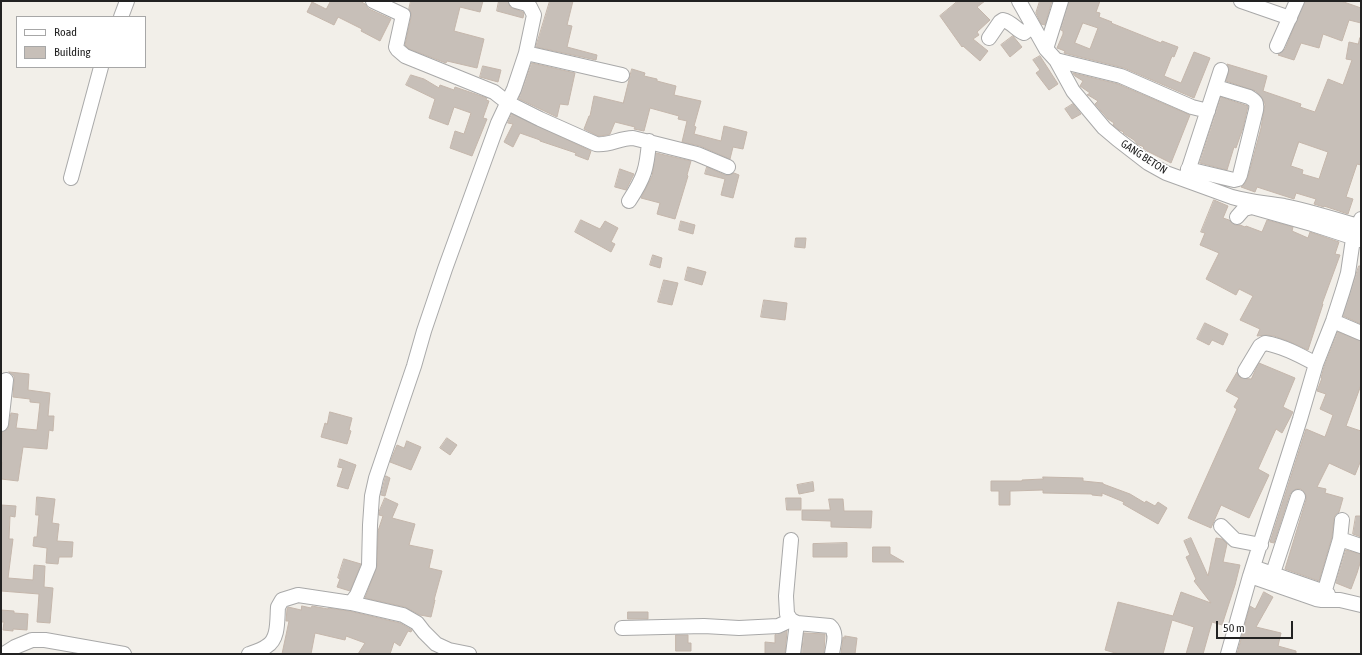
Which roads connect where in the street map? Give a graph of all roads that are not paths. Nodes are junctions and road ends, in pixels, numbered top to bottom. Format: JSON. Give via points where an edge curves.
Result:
{"nodes":[{"id":1,"x":127,"y":1,"type":"edge"},
{"id":2,"x":373,"y":1,"type":"edge"},
{"id":3,"x":406,"y":1,"type":"edge"},
{"id":4,"x":516,"y":1,"type":"edge"},
{"id":5,"x":1019,"y":1,"type":"edge"},
{"id":6,"x":1061,"y":1,"type":"edge"},
{"id":7,"x":1241,"y":1,"type":"edge"},
{"id":8,"x":1296,"y":1,"type":"edge"},
{"id":9,"x":403,"y":15,"type":"junction"},
{"id":10,"x":121,"y":16,"type":"edge"},
{"id":11,"x":1290,"y":18,"type":"junction"},
{"id":12,"x":1029,"y":30,"type":"junction"},
{"id":13,"x":989,"y":38,"type":"dead end"},
{"id":14,"x":1277,"y":46,"type":"dead end"},
{"id":15,"x":1046,"y":49,"type":"junction"},
{"id":16,"x":526,"y":53,"type":"junction"},
{"id":17,"x":1056,"y":60,"type":"junction"},
{"id":18,"x":101,"y":68,"type":"edge"},
{"id":19,"x":1221,"y":70,"type":"dead end"},
{"id":20,"x":622,"y":75,"type":"dead end"},
{"id":21,"x":1216,"y":87,"type":"junction"},
{"id":22,"x":508,"y":103,"type":"junction"},
{"id":23,"x":1208,"y":111,"type":"junction"},
{"id":24,"x":649,"y":141,"type":"junction"},
{"id":25,"x":728,"y":167,"type":"dead end"},
{"id":26,"x":1187,"y":175,"type":"junction"},
{"id":27,"x":71,"y":178,"type":"dead end"},
{"id":28,"x":629,"y":201,"type":"dead end"},
{"id":29,"x":1237,"y":217,"type":"dead end"},
{"id":30,"x":1358,"y":231,"type":"edge"},
{"id":31,"x":1333,"y":321,"type":"junction"},
{"id":32,"x":1361,"y":333,"type":"edge"},
{"id":33,"x":1316,"y":364,"type":"junction"},
{"id":34,"x":1245,"y":371,"type":"dead end"},
{"id":35,"x":6,"y":380,"type":"dead end"},
{"id":36,"x":1,"y":424,"type":"edge"},
{"id":37,"x":1298,"y":497,"type":"dead end"},
{"id":38,"x":1342,"y":520,"type":"dead end"},
{"id":39,"x":1221,"y":526,"type":"dead end"},
{"id":40,"x":1340,"y":539,"type":"junction"},
{"id":41,"x":792,"y":540,"type":"dead end"},
{"id":42,"x":1261,"y":545,"type":"junction"},
{"id":43,"x":1361,"y":546,"type":"edge"},
{"id":44,"x":1273,"y":573,"type":"junction"},
{"id":45,"x":1250,"y":575,"type":"junction"},
{"id":46,"x":1327,"y":597,"type":"junction"},
{"id":47,"x":351,"y":603,"type":"junction"},
{"id":48,"x":1361,"y":605,"type":"edge"},
{"id":49,"x":794,"y":622,"type":"junction"},
{"id":50,"x":622,"y":628,"type":"dead end"},
{"id":51,"x":4,"y":654,"type":"edge"},
{"id":52,"x":124,"y":654,"type":"edge"},
{"id":53,"x":249,"y":654,"type":"edge"},
{"id":54,"x":470,"y":654,"type":"edge"},
{"id":55,"x":793,"y":654,"type":"edge"},
{"id":56,"x":832,"y":654,"type":"edge"},
{"id":57,"x":1228,"y":654,"type":"edge"}],
"edges":[{"from":1,"to":10,"type":"street"},
{"from":2,"to":9,"type":"street"},
{"from":3,"to":9,"type":"street"},
{"from":4,"to":16,"type":"street","via":[[527,4],[534,15]]},
{"from":5,"to":12,"type":"street","name":"GANG BETON"},
{"from":6,"to":15,"type":"street"},
{"from":7,"to":11,"type":"street"},
{"from":8,"to":11,"type":"street"},
{"from":9,"to":22,"type":"street","via":[[396,42],[398,50],[405,56],[494,92]]},
{"from":11,"to":14,"type":"street"},
{"from":12,"to":13,"type":"street","via":[[1020,32],[1010,22],[1003,20]]},
{"from":12,"to":15,"type":"street","name":"GANG BETON"},
{"from":15,"to":17,"type":"street","name":"GANG BETON"},
{"from":16,"to":20,"type":"street"},
{"from":16,"to":22,"type":"street"},
{"from":17,"to":23,"type":"street","via":[[1121,76],[1192,107]]},
{"from":17,"to":26,"type":"street","name":"GANG BETON","via":[[1072,91],[1104,128],[1148,163],[1166,173]]},
{"from":18,"to":27,"type":"street"},
{"from":19,"to":21,"type":"street"},
{"from":21,"to":23,"type":"street"},
{"from":21,"to":26,"type":"street","via":[[1249,97],[1257,104],[1240,175],[1234,180]]},
{"from":22,"to":24,"type":"street","via":[[596,144],[604,145],[624,138]]},
{"from":22,"to":47,"type":"street","via":[[498,122],[445,269],[376,478],[368,546],[369,566]]},
{"from":23,"to":26,"type":"street"},
{"from":24,"to":25,"type":"street","via":[[697,154]]},
{"from":24,"to":28,"type":"street","via":[[646,167],[640,184]]},
{"from":26,"to":30,"type":"street","name":"GANG BETON","via":[[1216,192],[1243,200],[1321,214]]},
{"from":29,"to":30,"type":"street","via":[[1244,209],[1252,207],[1312,224]]},
{"from":30,"to":31,"type":"street"},
{"from":31,"to":32,"type":"street"},
{"from":31,"to":33,"type":"street"},
{"from":33,"to":34,"type":"street","via":[[1298,354],[1265,343],[1260,346]]},
{"from":33,"to":42,"type":"street"},
{"from":35,"to":36,"type":"street"},
{"from":37,"to":44,"type":"street"},
{"from":38,"to":40,"type":"street"},
{"from":39,"to":42,"type":"street","via":[[1235,540]]},
{"from":40,"to":43,"type":"street"},
{"from":40,"to":46,"type":"street"},
{"from":41,"to":49,"type":"street","via":[[786,614]]},
{"from":42,"to":45,"type":"street"},
{"from":44,"to":45,"type":"street"},
{"from":44,"to":46,"type":"street"},
{"from":45,"to":46,"type":"street"},
{"from":45,"to":57,"type":"street"},
{"from":46,"to":48,"type":"street"},
{"from":47,"to":53,"type":"street","via":[[298,595],[282,600],[278,607],[272,641],[265,648]]},
{"from":47,"to":54,"type":"street","via":[[403,615],[417,623],[436,644],[449,650]]},
{"from":49,"to":50,"type":"street","via":[[778,626],[739,628]]},
{"from":49,"to":55,"type":"street"},
{"from":49,"to":56,"type":"street","via":[[830,626],[835,633]]},
{"from":51,"to":52,"type":"street","via":[[15,646],[32,640]]}]}
